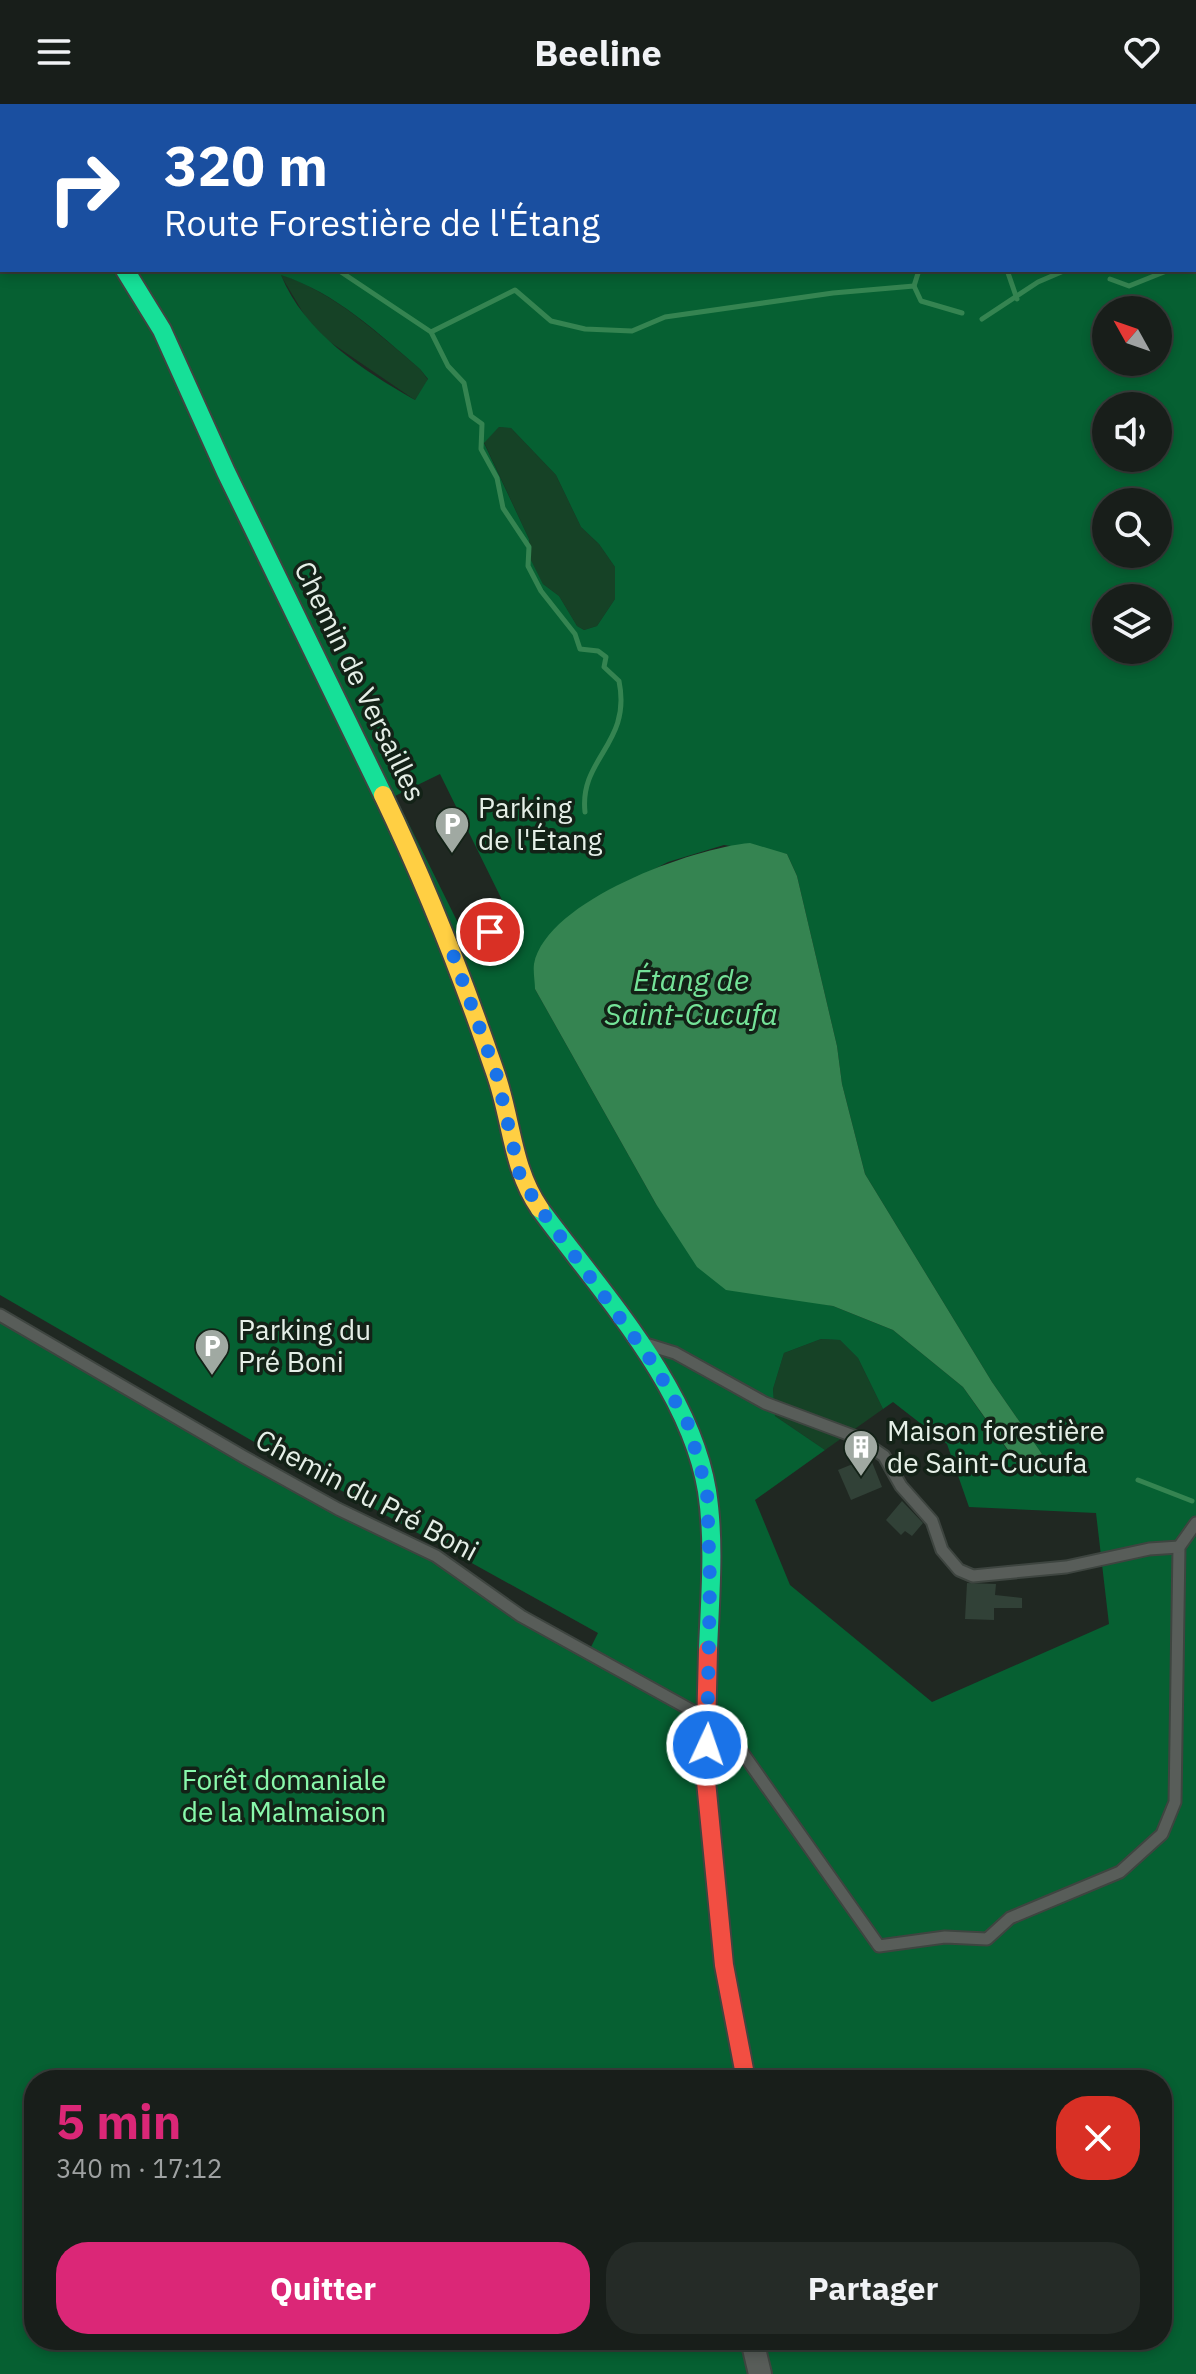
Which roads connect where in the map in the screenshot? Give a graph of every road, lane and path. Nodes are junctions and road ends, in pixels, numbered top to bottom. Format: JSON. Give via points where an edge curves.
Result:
{"nodes":[{"id":1,"x":126,"y":272,"type":"edge"},
{"id":2,"x":490,"y":932,"type":"dead end"},
{"id":3,"x":451,"y":949,"type":"junction"},
{"id":4,"x":0,"y":1315,"type":"edge"},
{"id":5,"x":636,"y":1340,"type":"junction"},
{"id":6,"x":1196,"y":1523,"type":"edge"},
{"id":7,"x":1179,"y":1547,"type":"junction"},
{"id":8,"x":709,"y":1720,"type":"junction"},
{"id":9,"x":744,"y":2070,"type":"edge"},
{"id":10,"x":754,"y":2350,"type":"edge"},
{"id":11,"x":760,"y":2374,"type":"edge"}],
"edges":[{"from":1,"to":3,"type":"street","name":"Chemin de Versailles","via":[[162,330]]},
{"from":2,"to":3,"type":"lane"},
{"from":3,"to":5,"type":"street","name":"Chemin de Versailles","via":[[497,1076],[520,1176]]},
{"from":4,"to":8,"type":"lane","name":"Chemin du Pré Boni","via":[[338,1509],[436,1556],[521,1616]]},
{"from":5,"to":7,"type":"lane","via":[[675,1353],[765,1403],[856,1437],[884,1456],[901,1486],[932,1521],[942,1550],[959,1570],[973,1576],[1066,1567]]},
{"from":5,"to":8,"type":"street","name":"Chemin de Versailles","via":[[688,1424],[707,1491]]},
{"from":6,"to":7,"type":"lane"},
{"from":7,"to":8,"type":"lane","name":"Chemin du Pré Boni","via":[[1175,1802],[1162,1834],[1120,1872],[1010,1918],[987,1939],[945,1937],[879,1946],[742,1752]]},
{"from":8,"to":9,"type":"street","name":"Chemin de Versailles","via":[[705,1771],[724,1965]]},
{"from":10,"to":11,"type":"street"}]}
